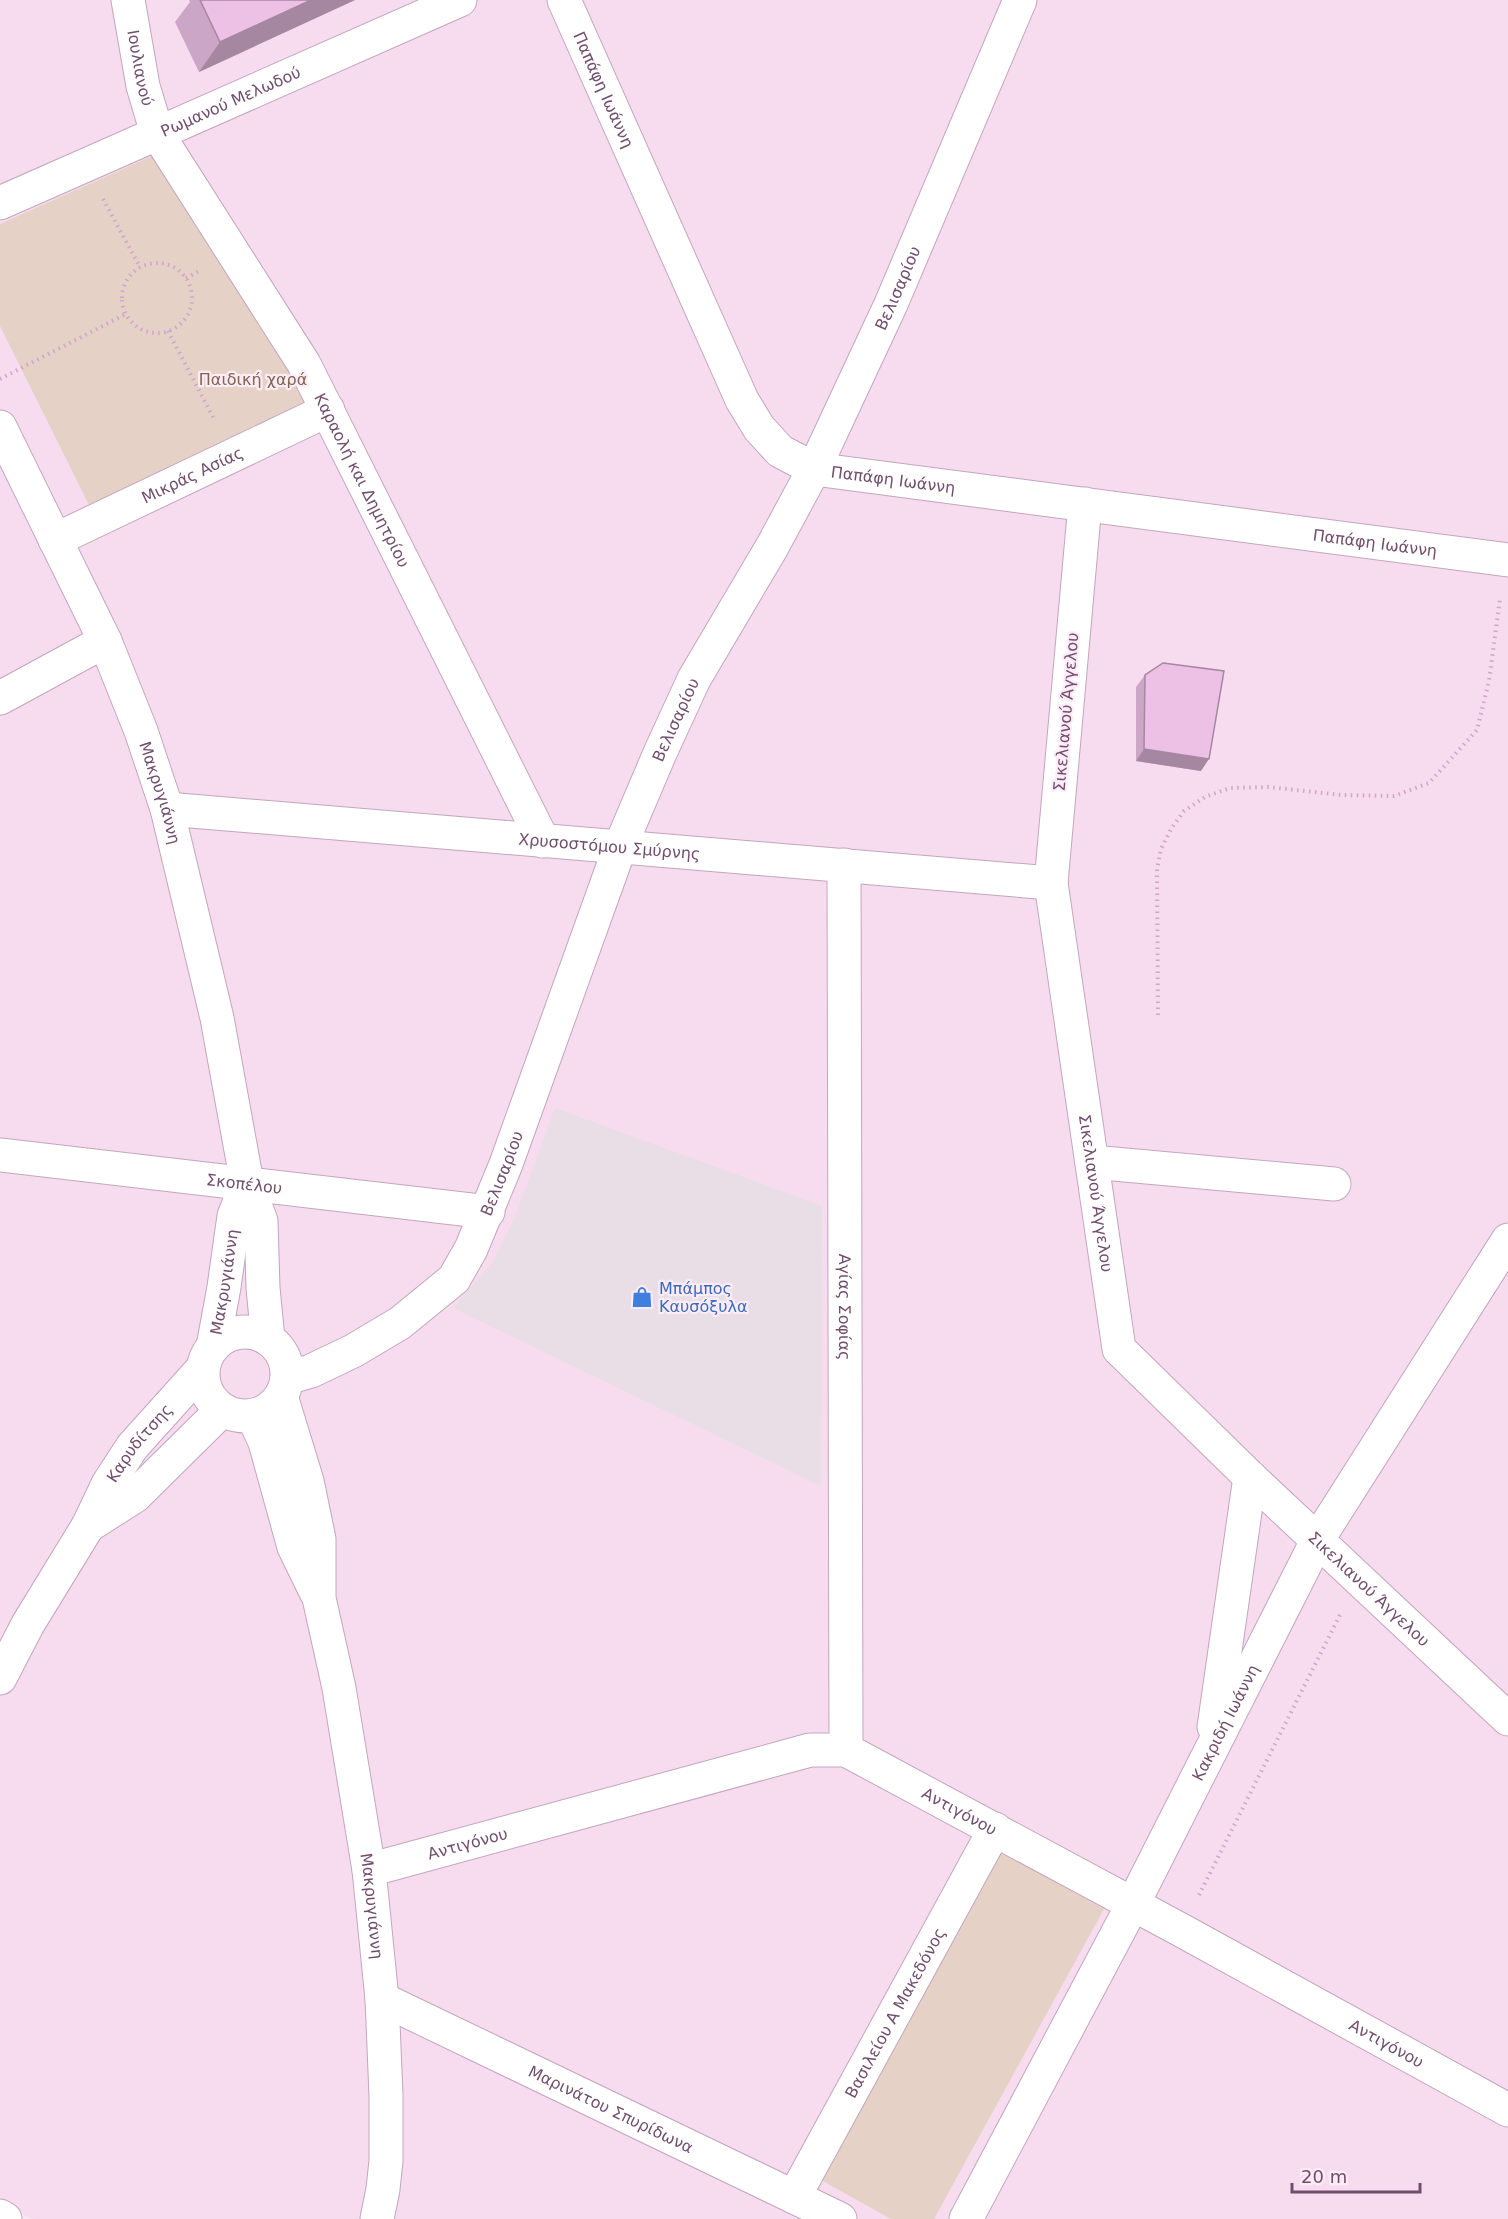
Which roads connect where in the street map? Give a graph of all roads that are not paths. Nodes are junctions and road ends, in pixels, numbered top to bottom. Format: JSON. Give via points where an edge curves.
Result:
{"nodes":[{"id":1,"x":128,"y":0,"type":"edge"},
{"id":2,"x":460,"y":0,"type":"edge"},
{"id":3,"x":564,"y":0,"type":"edge"},
{"id":4,"x":1020,"y":0,"type":"edge"},
{"id":5,"x":157,"y":134,"type":"junction"},
{"id":6,"x":0,"y":203,"type":"edge"},
{"id":7,"x":328,"y":410,"type":"junction"},
{"id":8,"x":0,"y":427,"type":"edge"},
{"id":9,"x":814,"y":469,"type":"junction"},
{"id":10,"x":1085,"y":504,"type":"junction"},
{"id":11,"x":55,"y":540,"type":"junction"},
{"id":12,"x":1505,"y":559,"type":"edge"},
{"id":13,"x":105,"y":641,"type":"junction"},
{"id":14,"x":0,"y":698,"type":"edge"},
{"id":15,"x":167,"y":809,"type":"junction"},
{"id":16,"x":543,"y":841,"type":"junction"},
{"id":17,"x":620,"y":847,"type":"junction"},
{"id":18,"x":844,"y":865,"type":"junction"},
{"id":19,"x":1051,"y":883,"type":"junction"},
{"id":20,"x":0,"y":1155,"type":"edge"},
{"id":21,"x":1092,"y":1161,"type":"junction"},
{"id":22,"x":247,"y":1183,"type":"junction"},
{"id":23,"x":1334,"y":1184,"type":"dead end"},
{"id":24,"x":488,"y":1212,"type":"junction"},
{"id":25,"x":1507,"y":1243,"type":"edge"},
{"id":26,"x":268,"y":1339,"type":"junction"},
{"id":27,"x":208,"y":1358,"type":"junction"},
{"id":28,"x":284,"y":1387,"type":"junction"},
{"id":29,"x":238,"y":1413,"type":"junction"},
{"id":30,"x":1250,"y":1476,"type":"junction"},
{"id":31,"x":88,"y":1526,"type":"junction"},
{"id":32,"x":1318,"y":1539,"type":"junction"},
{"id":33,"x":319,"y":1598,"type":"junction"},
{"id":34,"x":0,"y":1678,"type":"edge"},
{"id":35,"x":1508,"y":1719,"type":"edge"},
{"id":36,"x":846,"y":1749,"type":"junction"},
{"id":37,"x":1210,"y":1754,"type":"junction"},
{"id":38,"x":995,"y":1829,"type":"junction"},
{"id":39,"x":369,"y":1870,"type":"junction"},
{"id":40,"x":1133,"y":1904,"type":"junction"},
{"id":41,"x":382,"y":1999,"type":"junction"},
{"id":42,"x":1508,"y":2110,"type":"edge"},
{"id":43,"x":794,"y":2197,"type":"junction"},
{"id":44,"x":0,"y":2216,"type":"edge"},
{"id":45,"x":5,"y":2219,"type":"edge"},
{"id":46,"x":377,"y":2219,"type":"edge"},
{"id":47,"x":840,"y":2219,"type":"edge"},
{"id":48,"x":966,"y":2219,"type":"edge"}],
"edges":[{"from":1,"to":5,"type":"street","name":"Ιουλιανού","via":[[143,86]]},
{"from":2,"to":5,"type":"street","name":"Ρωμανού Μελωδού"},
{"from":3,"to":9,"type":"street","name":"Παπάφη Ιωάννη","via":[[742,400],[759,428],[780,451]]},
{"from":4,"to":9,"type":"street","name":"Βελισαρίου","via":[[895,293]]},
{"from":5,"to":6,"type":"street","name":"Ρωμανού Μελωδού"},
{"from":5,"to":7,"type":"street","name":"Καραολή και Δημητρίου","via":[[304,364]]},
{"from":7,"to":11,"type":"street","name":"Μικράς Ασίας"},
{"from":7,"to":16,"type":"street","name":"Καραολή και Δημητρίου"},
{"from":8,"to":11,"type":"street","name":"Μακρυγιάννη"},
{"from":9,"to":10,"type":"street","name":"Παπάφη Ιωάννη"},
{"from":9,"to":17,"type":"street","name":"Βελισαρίου","via":[[694,679]]},
{"from":10,"to":12,"type":"street","name":"Παπάφη Ιωάννη"},
{"from":10,"to":19,"type":"street","name":"Σικελιανού Άγγελου"},
{"from":11,"to":13,"type":"street","name":"Μακρυγιάννη"},
{"from":13,"to":14,"type":"street"},
{"from":13,"to":15,"type":"street","name":"Μακρυγιάννη"},
{"from":15,"to":16,"type":"street","name":"Χρυσοστόμου Σμύρνης"},
{"from":15,"to":22,"type":"street","name":"Μακρυγιάννη","via":[[217,1018]]},
{"from":16,"to":17,"type":"street","name":"Χρυσοστόμου Σμύρνης"},
{"from":17,"to":18,"type":"street","name":"Χρυσοστόμου Σμύρνης"},
{"from":17,"to":24,"type":"street","name":"Βελισαρίου"},
{"from":18,"to":19,"type":"street","name":"Χρυσοστόμου Σμύρνης"},
{"from":18,"to":36,"type":"street","name":"Αγίας Σοφίας"},
{"from":19,"to":21,"type":"street","name":"Σικελιανού Άγγελου"},
{"from":20,"to":22,"type":"street","name":"Σκοπέλου"},
{"from":21,"to":23,"type":"street"},
{"from":21,"to":30,"type":"street","name":"Σικελιανού Άγγελου","via":[[1119,1349]]},
{"from":22,"to":24,"type":"street","name":"Σκοπέλου"},
{"from":22,"to":26,"type":"street","name":"Μακρυγιάννη","via":[[261,1221]]},
{"from":22,"to":27,"type":"street","name":"Μακρυγιάννη","via":[[234,1216]]},
{"from":24,"to":28,"type":"street","name":"Βελισαρίου","via":[[454,1279],[400,1323]]},
{"from":25,"to":32,"type":"street","name":"Κακριδή Ιωάννη"},
{"from":26,"to":27,"type":"street","name":"Μακρυγιάννη","via":[[254,1333],[239,1333],[224,1338]]},
{"from":26,"to":28,"type":"street","name":"Μακρυγιάννη","via":[[286,1363]]},
{"from":27,"to":29,"type":"street","name":"Μακρυγιάννη","via":[[204,1384],[210,1399]]},
{"from":27,"to":31,"type":"street","name":"Καρυδίτσης","via":[[132,1447]]},
{"from":28,"to":29,"type":"street","via":[[269,1409]]},
{"from":28,"to":33,"type":"street","name":"Μακρυγιάννη","via":[[319,1539]]},
{"from":29,"to":31,"type":"street","name":"Καρυδίτσης","via":[[135,1496]]},
{"from":29,"to":33,"type":"street","name":"Μακρυγιάννη","via":[[265,1442],[294,1547]]},
{"from":30,"to":32,"type":"street","name":"Σικελιανού Άγγελου"},
{"from":30,"to":37,"type":"street"},
{"from":31,"to":34,"type":"street","name":"Καρυδίτσης"},
{"from":32,"to":35,"type":"street","name":"Σικελιανού Άγγελου"},
{"from":32,"to":37,"type":"street","name":"Κακριδή Ιωάννη"},
{"from":33,"to":39,"type":"street","name":"Μακρυγιάννη","via":[[339,1688]]},
{"from":36,"to":38,"type":"street","name":"Αντιγόνου"},
{"from":36,"to":39,"type":"street","name":"Αντιγόνου","via":[[810,1750]]},
{"from":37,"to":40,"type":"street","name":"Κακριδή Ιωάννη"},
{"from":38,"to":40,"type":"street","name":"Αντιγόνου"},
{"from":38,"to":43,"type":"street","name":"Βασιλείου Α Μακεδόνος"},
{"from":39,"to":41,"type":"street","name":"Μακρυγιάννη"},
{"from":40,"to":42,"type":"street","name":"Αντιγόνου"},
{"from":40,"to":48,"type":"street","name":"Κακριδή Ιωάννη"},
{"from":41,"to":43,"type":"street","name":"Μαρινάτου Σπυρίδωνα"},
{"from":41,"to":46,"type":"street","name":"Μακρυγιάννη","via":[[386,2161]]},
{"from":43,"to":47,"type":"street","name":"Μαρινάτου Σπυρίδωνα"},
{"from":44,"to":45,"type":"street"}]}
